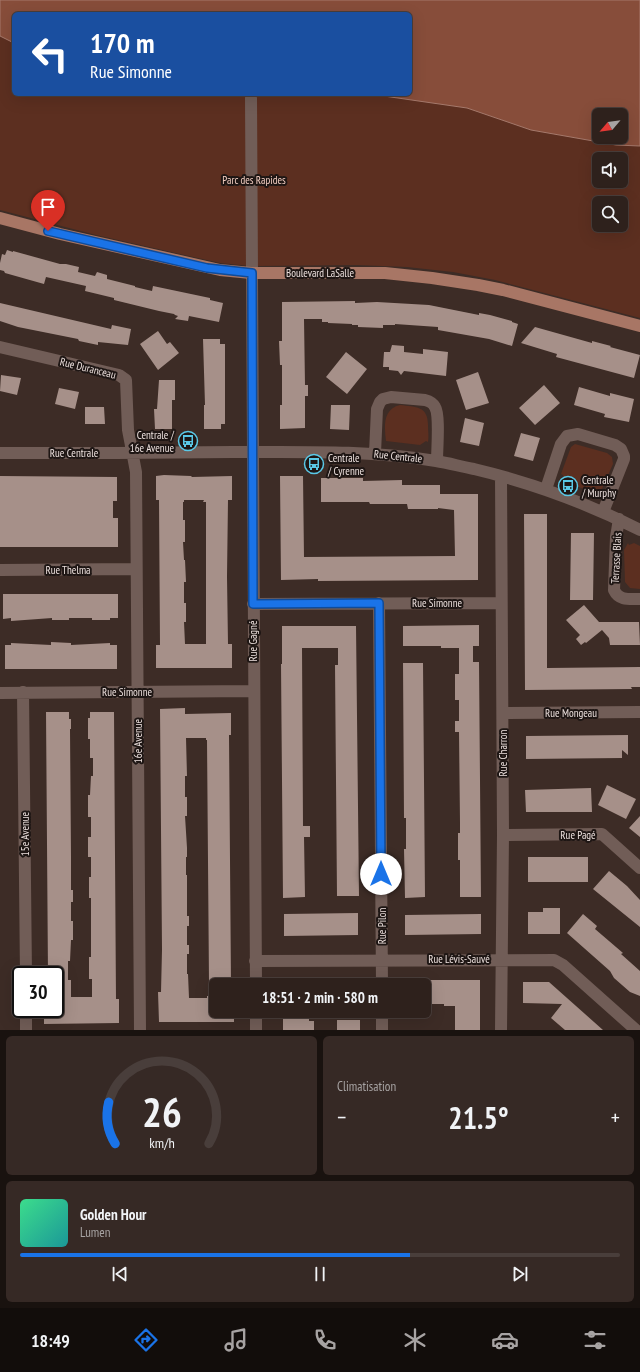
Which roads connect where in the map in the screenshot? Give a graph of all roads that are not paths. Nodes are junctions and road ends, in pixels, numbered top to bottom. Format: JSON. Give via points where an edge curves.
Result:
{"nodes":[{"id":1,"x":251,"y":98,"type":"dead end"},
{"id":2,"x":0,"y":218,"type":"edge"},
{"id":3,"x":252,"y":273,"type":"junction"},
{"id":4,"x":640,"y":326,"type":"edge"},
{"id":5,"x":0,"y":347,"type":"edge"},
{"id":6,"x":132,"y":452,"type":"junction"},
{"id":7,"x":253,"y":452,"type":"junction"},
{"id":8,"x":0,"y":453,"type":"edge"},
{"id":9,"x":374,"y":454,"type":"junction"},
{"id":10,"x":437,"y":461,"type":"junction"},
{"id":11,"x":501,"y":476,"type":"junction"},
{"id":12,"x":546,"y":489,"type":"junction"},
{"id":13,"x":603,"y":512,"type":"junction"},
{"id":14,"x":619,"y":520,"type":"junction"},
{"id":15,"x":640,"y":530,"type":"edge"},
{"id":16,"x":136,"y":569,"type":"junction"},
{"id":17,"x":0,"y":570,"type":"edge"},
{"id":18,"x":640,"y":599,"type":"edge"},
{"id":19,"x":501,"y":602,"type":"junction"},
{"id":20,"x":379,"y":603,"type":"junction"},
{"id":21,"x":253,"y":604,"type":"junction"},
{"id":22,"x":253,"y":691,"type":"junction"},
{"id":23,"x":23,"y":692,"type":"junction"},
{"id":24,"x":137,"y":692,"type":"junction"},
{"id":25,"x":0,"y":693,"type":"edge"},
{"id":26,"x":640,"y":712,"type":"edge"},
{"id":27,"x":503,"y":713,"type":"junction"},
{"id":28,"x":503,"y":835,"type":"junction"},
{"id":29,"x":640,"y":868,"type":"edge"},
{"id":30,"x":501,"y":959,"type":"junction"},
{"id":31,"x":382,"y":960,"type":"junction"},
{"id":32,"x":255,"y":961,"type":"junction"},
{"id":33,"x":26,"y":966,"type":"edge"},
{"id":34,"x":256,"y":978,"type":"edge"},
{"id":35,"x":382,"y":978,"type":"edge"},
{"id":36,"x":26,"y":1018,"type":"edge"},
{"id":37,"x":256,"y":1018,"type":"edge"},
{"id":38,"x":382,"y":1018,"type":"edge"},
{"id":39,"x":26,"y":1030,"type":"edge"},
{"id":40,"x":140,"y":1030,"type":"edge"},
{"id":41,"x":256,"y":1030,"type":"edge"},
{"id":42,"x":382,"y":1030,"type":"edge"},
{"id":43,"x":501,"y":1030,"type":"edge"},
{"id":44,"x":636,"y":1030,"type":"edge"}],
"edges":[{"from":1,"to":3,"type":"street","name":"Rue Gagné"},
{"from":2,"to":3,"type":"main road","name":"Boulevard LaSalle","via":[[201,267]]},
{"from":3,"to":4,"type":"main road","name":"Boulevard LaSalle","via":[[385,273],[446,280],[503,290]]},
{"from":3,"to":7,"type":"street","name":"Rue Gagné"},
{"from":5,"to":6,"type":"street","name":"Rue Duranceau","via":[[119,375],[126,380],[128,430]]},
{"from":6,"to":7,"type":"street","name":"Rue Centrale"},
{"from":6,"to":8,"type":"street","name":"Rue Centrale"},
{"from":6,"to":16,"type":"street","name":"16e Avenue","via":[[136,472]]},
{"from":7,"to":9,"type":"street","name":"Rue Centrale"},
{"from":7,"to":21,"type":"street","name":"Rue Gagné"},
{"from":9,"to":10,"type":"street","name":"Rue Centrale"},
{"from":9,"to":10,"type":"street","via":[[377,409],[383,399],[391,396],[430,401],[436,408]]},
{"from":10,"to":11,"type":"street","name":"Rue Centrale"},
{"from":11,"to":12,"type":"street","name":"Rue Centrale"},
{"from":11,"to":19,"type":"street","name":"Rue Charron"},
{"from":12,"to":13,"type":"street","name":"Rue Centrale"},
{"from":12,"to":13,"type":"street","via":[[561,444],[567,436],[578,434],[615,446],[621,450],[624,459]]},
{"from":13,"to":14,"type":"street","name":"Rue Centrale"},
{"from":14,"to":15,"type":"street","name":"Rue Centrale"},
{"from":14,"to":18,"type":"street","name":"Terrasse Blais","via":[[614,590],[621,598]]},
{"from":16,"to":17,"type":"street","name":"Rue Thelma"},
{"from":16,"to":24,"type":"street","name":"16e Avenue"},
{"from":19,"to":20,"type":"street","name":"Rue Simonne"},
{"from":19,"to":27,"type":"street","name":"Rue Charron"},
{"from":20,"to":21,"type":"street","name":"Rue Simonne"},
{"from":20,"to":31,"type":"street","name":"Rue Pilon"},
{"from":21,"to":22,"type":"street","name":"Rue Gagné"},
{"from":22,"to":24,"type":"street","name":"Rue Simonne"},
{"from":22,"to":32,"type":"street","name":"Rue Gagné"},
{"from":23,"to":24,"type":"street","name":"Rue Simonne"},
{"from":23,"to":25,"type":"street","name":"Rue Simonne"},
{"from":23,"to":33,"type":"street","name":"15e Avenue"},
{"from":24,"to":40,"type":"street","name":"16e Avenue"},
{"from":26,"to":27,"type":"street","name":"Rue Mongeau"},
{"from":27,"to":28,"type":"street","name":"Rue Charron"},
{"from":28,"to":29,"type":"street","name":"Rue Pagé","via":[[602,834]]},
{"from":28,"to":30,"type":"street","name":"Rue Charron"},
{"from":30,"to":31,"type":"street","name":"Rue Lévis-Sauvé"},
{"from":30,"to":43,"type":"street","name":"Rue Charron"},
{"from":30,"to":44,"type":"street","name":"Rue Lévis-Sauvé","via":[[548,959],[559,962]]},
{"from":31,"to":32,"type":"street","name":"Rue Lévis-Sauvé"},
{"from":31,"to":35,"type":"street","name":"Rue Pilon"},
{"from":32,"to":34,"type":"street","name":"Rue Gagné"},
{"from":36,"to":39,"type":"street"},
{"from":37,"to":41,"type":"street"},
{"from":38,"to":42,"type":"street"}]}
